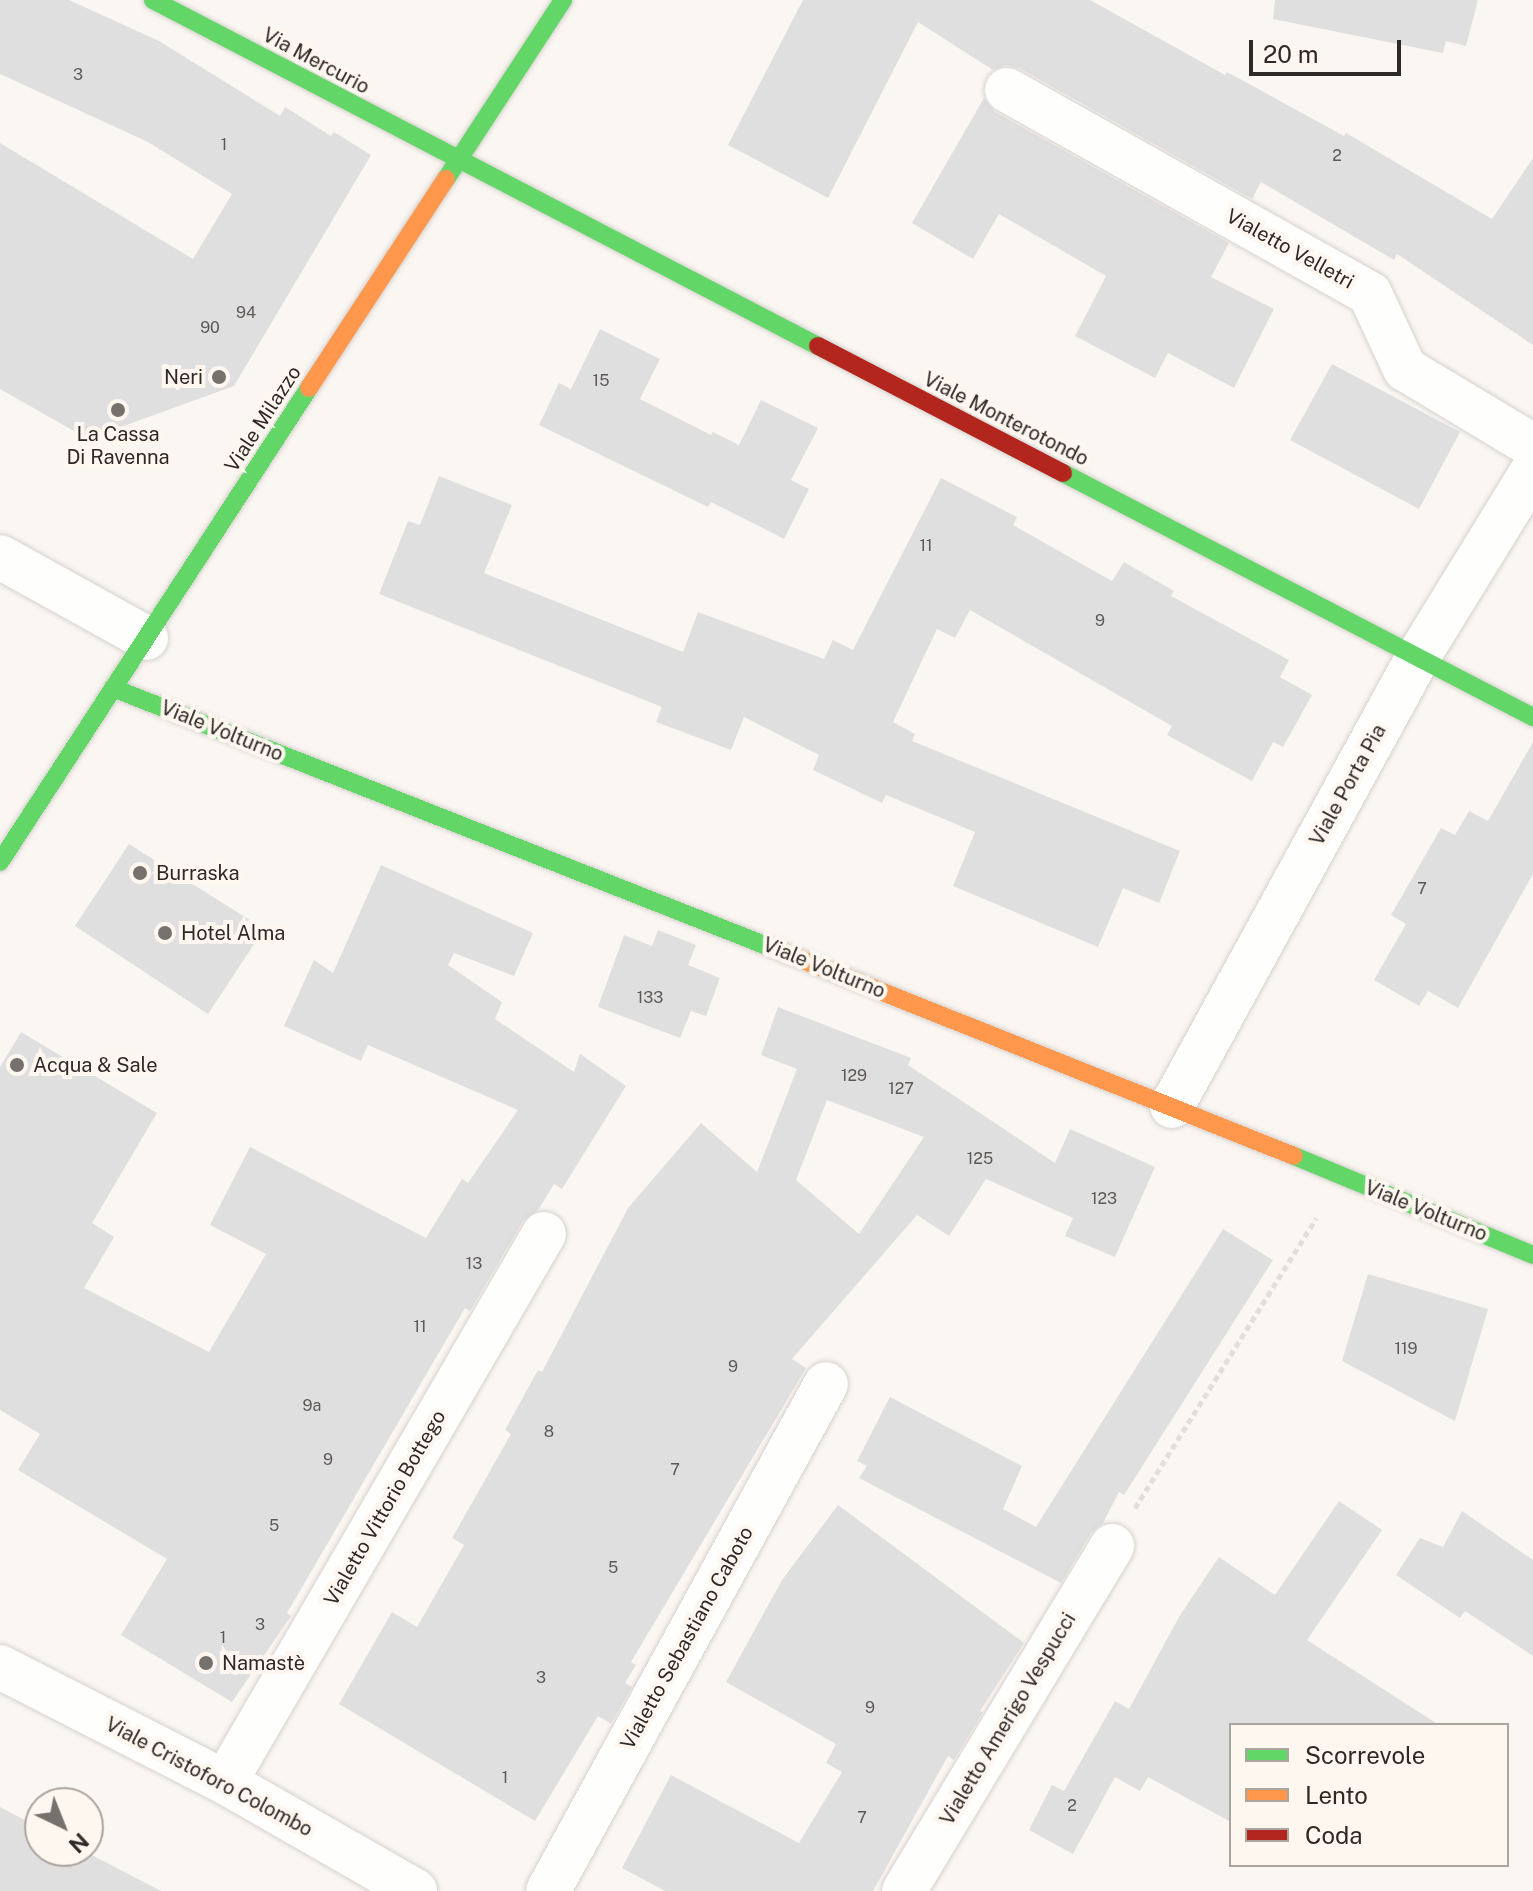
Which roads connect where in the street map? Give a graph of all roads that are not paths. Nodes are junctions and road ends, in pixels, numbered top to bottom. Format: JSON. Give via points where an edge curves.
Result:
{"nodes":[{"id":1,"x":153,"y":0,"type":"edge"},
{"id":2,"x":563,"y":0,"type":"edge"},
{"id":3,"x":1007,"y":90,"type":"dead end"},
{"id":4,"x":459,"y":160,"type":"junction"},
{"id":5,"x":1533,"y":446,"type":"edge"},
{"id":6,"x":1533,"y":470,"type":"edge"},
{"id":7,"x":0,"y":557,"type":"edge"},
{"id":8,"x":146,"y":638,"type":"junction"},
{"id":9,"x":1418,"y":657,"type":"junction"},
{"id":10,"x":113,"y":688,"type":"junction"},
{"id":11,"x":1533,"y":717,"type":"edge"},
{"id":12,"x":0,"y":862,"type":"edge"},
{"id":13,"x":1172,"y":1106,"type":"junction"},
{"id":14,"x":544,"y":1234,"type":"dead end"},
{"id":15,"x":1533,"y":1255,"type":"edge"},
{"id":16,"x":826,"y":1384,"type":"dead end"},
{"id":17,"x":1112,"y":1546,"type":"road end"},
{"id":18,"x":0,"y":1667,"type":"edge"},
{"id":19,"x":225,"y":1782,"type":"junction"},
{"id":20,"x":415,"y":1891,"type":"edge"},
{"id":21,"x":548,"y":1891,"type":"edge"},
{"id":22,"x":904,"y":1891,"type":"edge"}],
"edges":[{"from":1,"to":4,"type":"street","name":"Via Mercurio"},
{"from":2,"to":4,"type":"street","name":"Viale Milazzo"},
{"from":3,"to":5,"type":"street","name":"Vialetto Velletri","via":[[1370,294],[1405,369]]},
{"from":4,"to":8,"type":"street","name":"Viale Milazzo"},
{"from":4,"to":9,"type":"street","name":"Viale Monterotondo"},
{"from":6,"to":9,"type":"street","name":"Viale Porta Pia"},
{"from":7,"to":8,"type":"street"},
{"from":8,"to":10,"type":"street","name":"Viale Milazzo"},
{"from":9,"to":11,"type":"street","name":"Viale Monterotondo"},
{"from":9,"to":13,"type":"street","name":"Viale Porta Pia"},
{"from":10,"to":12,"type":"street","name":"Viale Milazzo"},
{"from":10,"to":13,"type":"street","name":"Viale Volturno"},
{"from":13,"to":15,"type":"street","name":"Viale Volturno"},
{"from":14,"to":19,"type":"street","name":"Vialetto Vittorio Bottego"},
{"from":16,"to":21,"type":"street","name":"Vialetto Sebastiano Caboto"},
{"from":17,"to":22,"type":"street","name":"Vialetto Amerigo Vespucci"},
{"from":18,"to":19,"type":"street","name":"Viale Cristoforo Colombo"},
{"from":19,"to":20,"type":"street","name":"Viale Cristoforo Colombo"}]}
